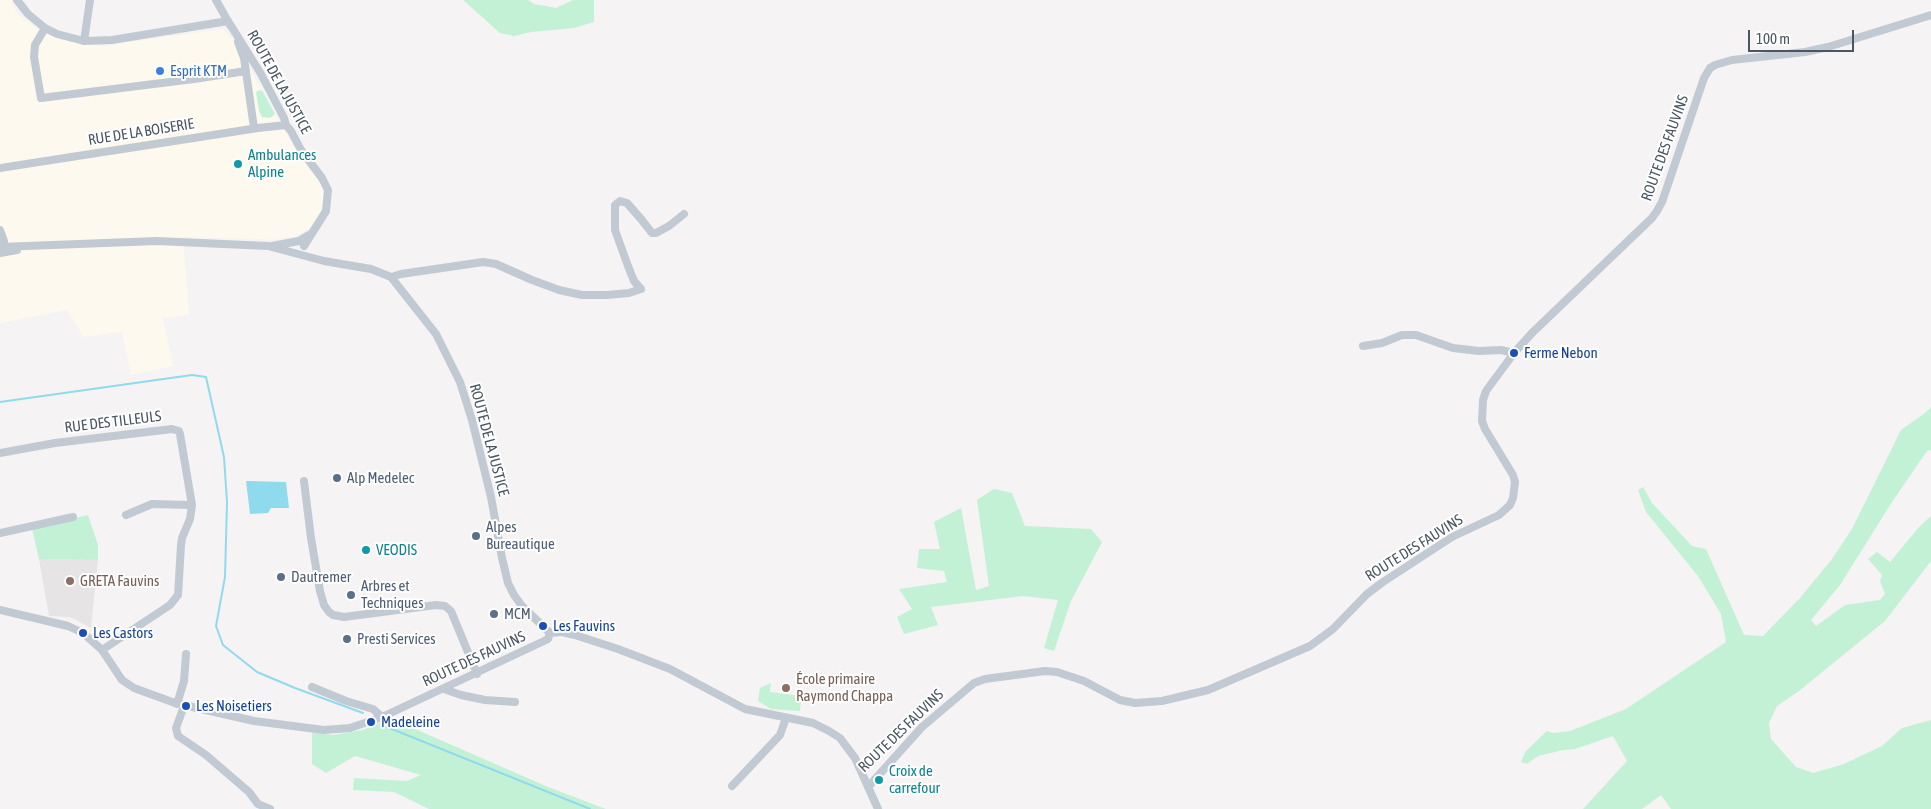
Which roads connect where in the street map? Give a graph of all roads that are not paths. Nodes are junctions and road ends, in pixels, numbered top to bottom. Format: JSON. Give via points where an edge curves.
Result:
{"nodes":[{"id":1,"x":17,"y":0,"type":"edge"},
{"id":2,"x":90,"y":0,"type":"edge"},
{"id":3,"x":216,"y":0,"type":"edge"},
{"id":4,"x":1931,"y":15,"type":"edge"},
{"id":5,"x":228,"y":21,"type":"junction"},
{"id":6,"x":45,"y":28,"type":"junction"},
{"id":7,"x":84,"y":41,"type":"junction"},
{"id":8,"x":246,"y":74,"type":"junction"},
{"id":9,"x":260,"y":74,"type":"junction"},
{"id":10,"x":286,"y":125,"type":"junction"},
{"id":11,"x":254,"y":128,"type":"junction"},
{"id":12,"x":0,"y":168,"type":"edge"},
{"id":13,"x":684,"y":214,"type":"dead end"},
{"id":14,"x":0,"y":232,"type":"edge"},
{"id":15,"x":299,"y":247,"type":"junction"},
{"id":16,"x":1,"y":250,"type":"edge"},
{"id":17,"x":391,"y":277,"type":"junction"},
{"id":18,"x":1363,"y":346,"type":"dead end"},
{"id":19,"x":1514,"y":352,"type":"junction"},
{"id":20,"x":0,"y":453,"type":"edge"},
{"id":21,"x":304,"y":481,"type":"dead end"},
{"id":22,"x":192,"y":505,"type":"junction"},
{"id":23,"x":126,"y":515,"type":"dead end"},
{"id":24,"x":73,"y":517,"type":"dead end"},
{"id":25,"x":0,"y":533,"type":"edge"},
{"id":26,"x":0,"y":610,"type":"edge"},
{"id":27,"x":550,"y":633,"type":"junction"},
{"id":28,"x":102,"y":650,"type":"junction"},
{"id":29,"x":186,"y":654,"type":"dead end"},
{"id":30,"x":477,"y":674,"type":"junction"},
{"id":31,"x":312,"y":687,"type":"dead end"},
{"id":32,"x":444,"y":689,"type":"junction"},
{"id":33,"x":515,"y":702,"type":"dead end"},
{"id":34,"x":180,"y":705,"type":"junction"},
{"id":35,"x":382,"y":717,"type":"junction"},
{"id":36,"x":786,"y":718,"type":"junction"},
{"id":37,"x":732,"y":786,"type":"dead end"},
{"id":38,"x":868,"y":786,"type":"junction"},
{"id":39,"x":270,"y":809,"type":"edge"},
{"id":40,"x":878,"y":809,"type":"edge"}],
"edges":[{"from":1,"to":6,"type":"street"},
{"from":2,"to":7,"type":"street"},
{"from":3,"to":5,"type":"street","name":"ROUTE DE LA JUSTICE"},
{"from":4,"to":19,"type":"street","name":"ROUTE DES FAUVINS","via":[[1828,47],[1732,60],[1710,68],[1657,211]]},
{"from":5,"to":7,"type":"street","via":[[112,40]]},
{"from":5,"to":8,"type":"street","name":"ROUTE DE LA JUSTICE","via":[[241,51]]},
{"from":5,"to":9,"type":"street","name":"ROUTE DE LA JUSTICE"},
{"from":6,"to":7,"type":"street"},
{"from":6,"to":8,"type":"street","via":[[34,45],[41,98]]},
{"from":8,"to":9,"type":"street"},
{"from":8,"to":11,"type":"street","name":"ROUTE DE LA JUSTICE"},
{"from":9,"to":10,"type":"street","name":"ROUTE DE LA JUSTICE"},
{"from":10,"to":11,"type":"street","name":"RUE DE LA BOISERIE"},
{"from":10,"to":15,"type":"street","name":"ROUTE DE LA JUSTICE","via":[[328,190],[326,211],[319,225]]},
{"from":11,"to":12,"type":"street","name":"RUE DE LA BOISERIE"},
{"from":13,"to":17,"type":"street","via":[[669,226],[652,233],[627,203],[620,201],[615,205],[615,230],[634,281],[641,289],[629,293],[582,295],[559,290],[496,264],[483,262]]},
{"from":14,"to":16,"type":"street"},
{"from":15,"to":16,"type":"street","via":[[157,240]]},
{"from":15,"to":17,"type":"street","via":[[314,258],[371,269]]},
{"from":17,"to":27,"type":"street","name":"ROUTE DE LA JUSTICE","via":[[436,334],[460,382],[491,497],[508,583],[522,606]]},
{"from":18,"to":19,"type":"street","via":[[1416,335],[1453,348]]},
{"from":19,"to":38,"type":"street","name":"ROUTE DES FAUVINS","via":[[1486,391],[1481,411],[1485,430],[1513,475],[1515,490],[1510,505],[1498,515],[1452,537],[1383,582],[1310,646],[1208,690],[1148,702],[1120,700],[1084,681],[1056,672],[986,678],[974,684],[922,727]]},
{"from":20,"to":22,"type":"street","name":"RUE DES TILLEULS","via":[[175,430],[180,434]]},
{"from":21,"to":30,"type":"street","via":[[320,591],[329,612],[344,617],[445,606]]},
{"from":22,"to":23,"type":"street","via":[[152,504]]},
{"from":22,"to":28,"type":"street","name":"RUE DES TILLEULS","via":[[182,538],[176,600]]},
{"from":24,"to":25,"type":"street"},
{"from":26,"to":28,"type":"street","name":"ROUTE DES FAUVINS","via":[[75,629]]},
{"from":27,"to":30,"type":"street","name":"ROUTE DES FAUVINS","via":[[548,640]]},
{"from":27,"to":36,"type":"street","name":"ROUTE DES FAUVINS","via":[[576,635],[618,649],[670,669],[745,709]]},
{"from":28,"to":34,"type":"street","name":"ROUTE DES FAUVINS","via":[[117,675],[128,684]]},
{"from":29,"to":34,"type":"street"},
{"from":30,"to":32,"type":"street","name":"ROUTE DES FAUVINS"},
{"from":31,"to":35,"type":"street","via":[[373,709]]},
{"from":32,"to":33,"type":"street","via":[[485,700]]},
{"from":32,"to":35,"type":"street","name":"ROUTE DES FAUVINS"},
{"from":34,"to":35,"type":"street","name":"ROUTE DES FAUVINS","via":[[254,721],[324,730],[350,728]]},
{"from":34,"to":39,"type":"street","via":[[176,728],[178,736],[206,755],[249,792],[258,804]]},
{"from":36,"to":37,"type":"street","via":[[780,734]]},
{"from":36,"to":38,"type":"street","name":"ROUTE DES FAUVINS","via":[[813,724],[840,738],[855,758]]},
{"from":38,"to":40,"type":"street"}]}
